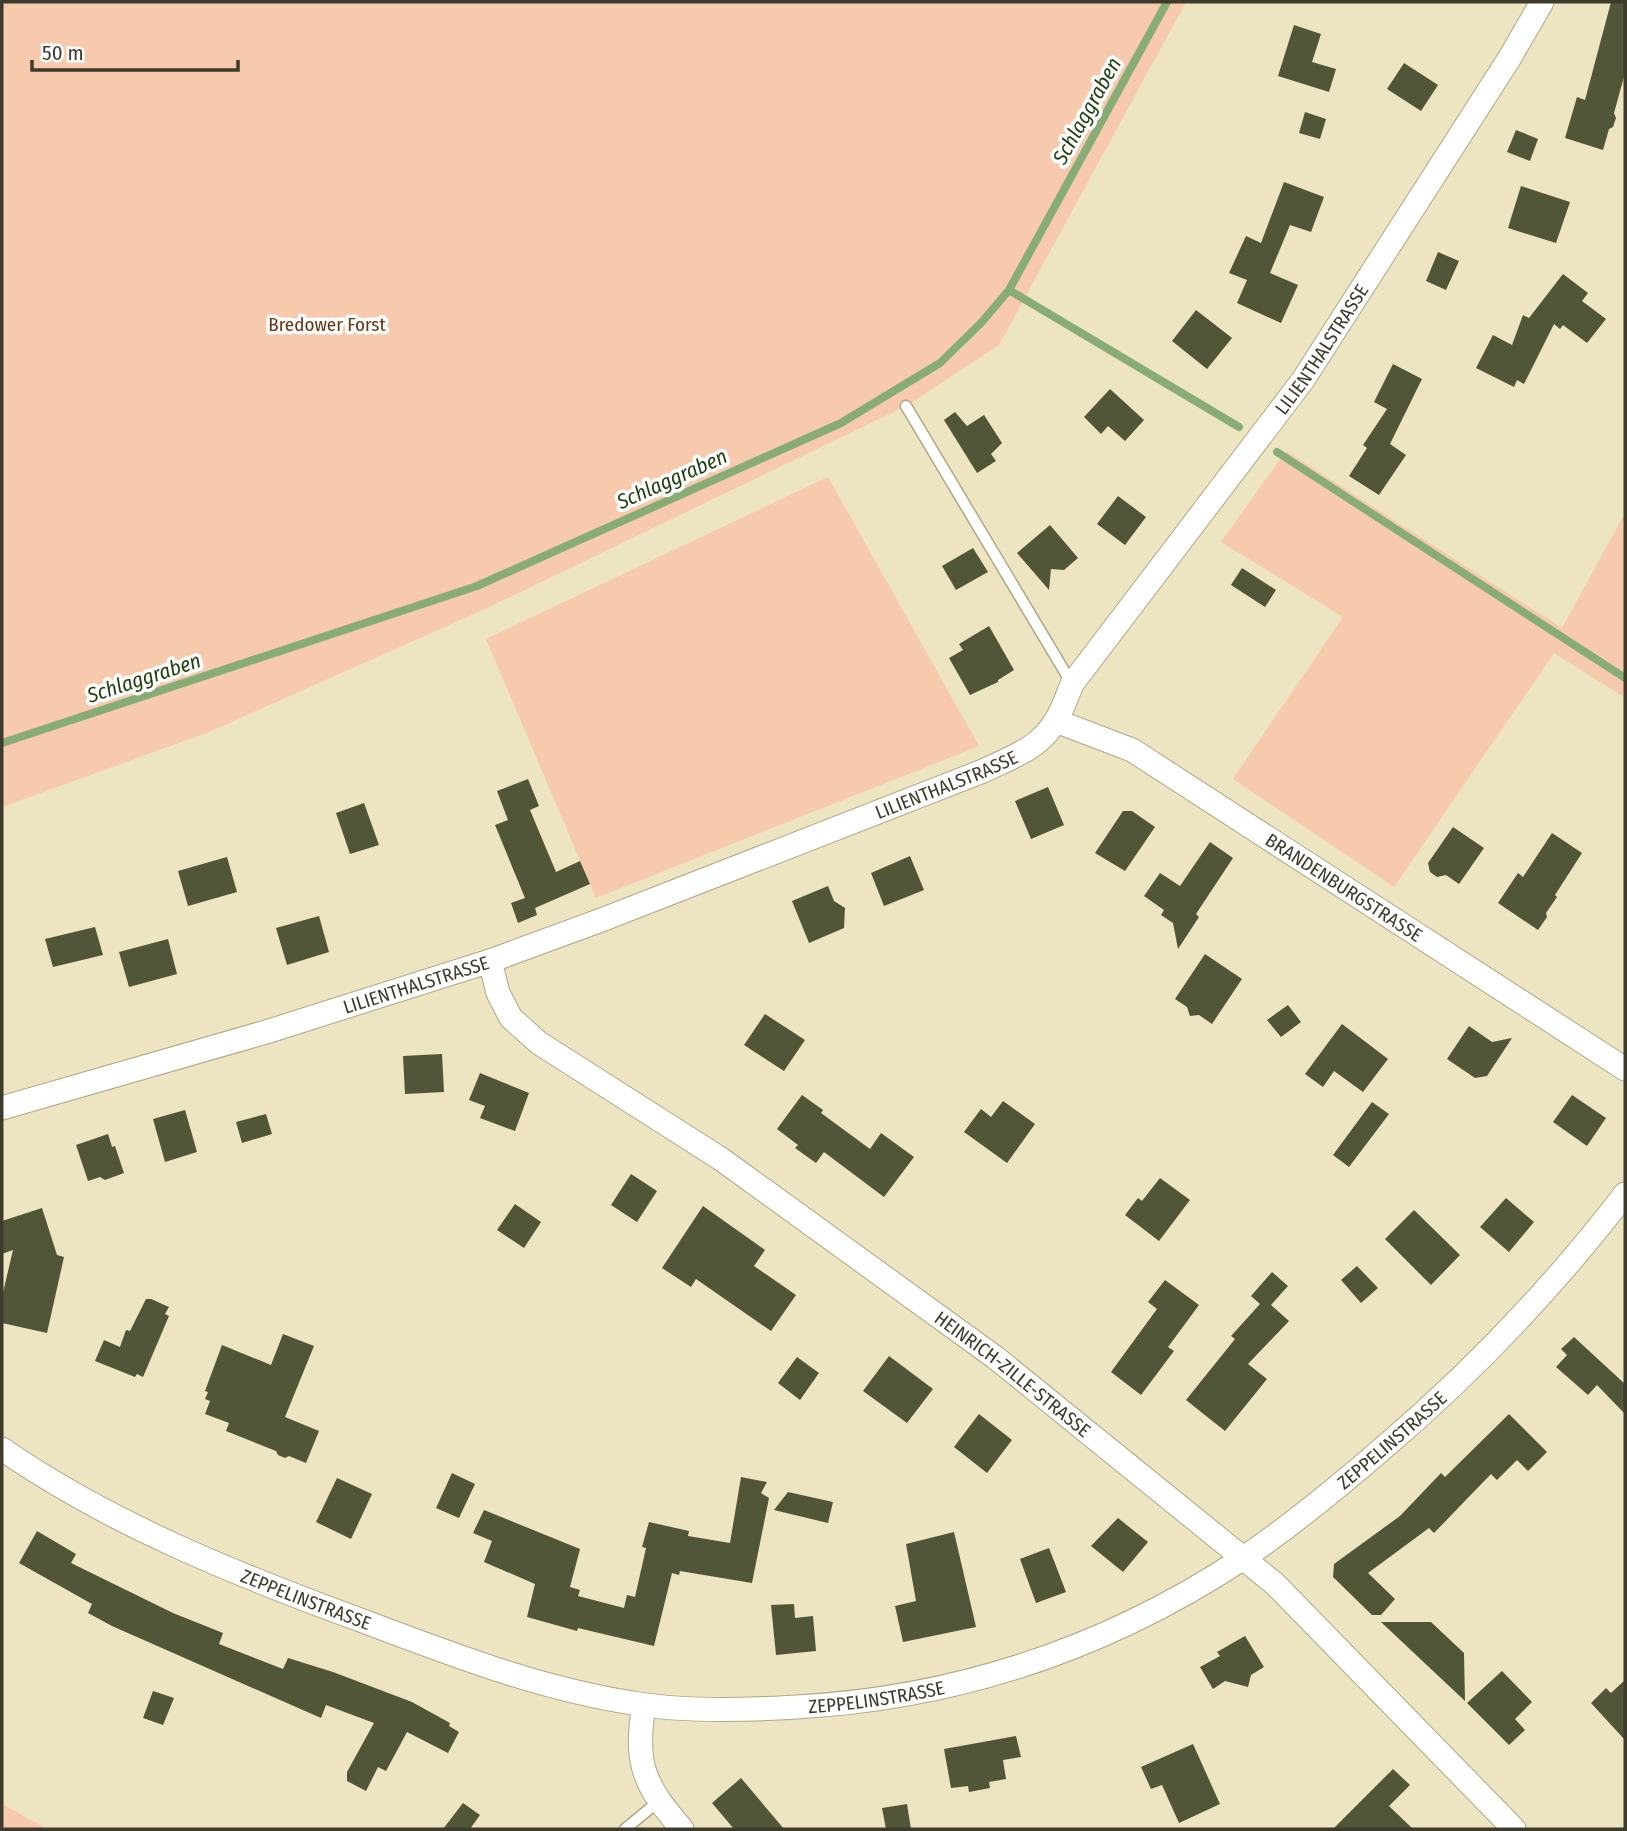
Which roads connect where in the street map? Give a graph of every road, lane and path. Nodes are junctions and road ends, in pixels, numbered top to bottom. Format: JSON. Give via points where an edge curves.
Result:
{"nodes":[{"id":1,"x":1542,"y":2,"type":"edge"},
{"id":2,"x":906,"y":406,"type":"dead end"},
{"id":3,"x":1072,"y":684,"type":"junction"},
{"id":4,"x":1056,"y":720,"type":"junction"},
{"id":5,"x":490,"y":961,"type":"junction"},
{"id":6,"x":1625,"y":1069,"type":"edge"},
{"id":7,"x":2,"y":1108,"type":"edge"},
{"id":8,"x":1625,"y":1194,"type":"edge"},
{"id":9,"x":2,"y":1449,"type":"edge"},
{"id":10,"x":1243,"y":1558,"type":"junction"},
{"id":11,"x":644,"y":1705,"type":"junction"},
{"id":12,"x":659,"y":1801,"type":"junction"},
{"id":13,"x":625,"y":1829,"type":"edge"},
{"id":14,"x":682,"y":1829,"type":"edge"},
{"id":15,"x":1514,"y":1829,"type":"edge"}],
"edges":[{"from":1,"to":3,"type":"street","name":"LILIENTHALSTRASSE","via":[[1303,380]]},
{"from":2,"to":3,"type":"lane"},
{"from":3,"to":4,"type":"street","name":"LILIENTHALSTRASSE"},
{"from":4,"to":5,"type":"street","name":"LILIENTHALSTRASSE","via":[[1030,749],[984,771]]},
{"from":4,"to":6,"type":"street","name":"BRANDENBURGSTRASSE","via":[[1132,750]]},
{"from":5,"to":7,"type":"street","name":"LILIENTHALSTRASSE"},
{"from":5,"to":10,"type":"street","name":"HEINRICH-ZILLE-STRASSE","via":[[498,993],[511,1018],[539,1043],[721,1158],[996,1359]]},
{"from":8,"to":10,"type":"street","name":"ZEPPELINSTRASSE","via":[[1534,1306],[1476,1365],[1348,1478]]},
{"from":9,"to":11,"type":"street","name":"ZEPPELINSTRASSE","via":[[72,1493],[259,1584],[493,1670],[545,1686]]},
{"from":10,"to":11,"type":"street","name":"ZEPPELINSTRASSE","via":[[1127,1625],[985,1679],[828,1706],[752,1710]]},
{"from":10,"to":15,"type":"street","name":"HEINRICH-ZILLE-STRASSE","via":[[1275,1584]]},
{"from":11,"to":12,"type":"street","via":[[640,1755]]},
{"from":12,"to":13,"type":"lane"},
{"from":12,"to":14,"type":"street"}]}
